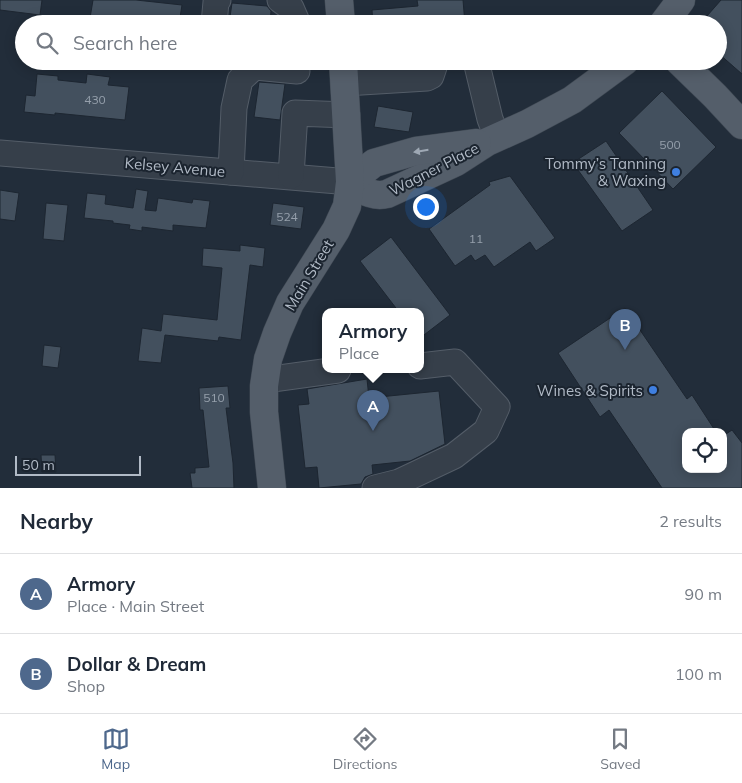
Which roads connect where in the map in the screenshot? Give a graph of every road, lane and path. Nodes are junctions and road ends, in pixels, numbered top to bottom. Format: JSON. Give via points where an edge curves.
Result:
{"nodes":[{"id":1,"x":218,"y":0,"type":"edge"},
{"id":2,"x":280,"y":0,"type":"edge"},
{"id":3,"x":339,"y":0,"type":"edge"},
{"id":4,"x":681,"y":0,"type":"edge"},
{"id":5,"x":215,"y":15,"type":"edge"},
{"id":6,"x":294,"y":15,"type":"edge"},
{"id":7,"x":340,"y":15,"type":"edge"},
{"id":8,"x":669,"y":15,"type":"edge"},
{"id":9,"x":251,"y":70,"type":"edge"},
{"id":10,"x":297,"y":70,"type":"edge"},
{"id":11,"x":433,"y":70,"type":"edge"},
{"id":12,"x":479,"y":70,"type":"edge"},
{"id":13,"x":613,"y":70,"type":"edge"},
{"id":14,"x":688,"y":70,"type":"edge"},
{"id":15,"x":344,"y":72,"type":"edge"},
{"id":16,"x":295,"y":113,"type":"junction"},
{"id":17,"x":347,"y":115,"type":"junction"},
{"id":18,"x":742,"y":125,"type":"edge"},
{"id":19,"x":492,"y":140,"type":"junction"},
{"id":20,"x":0,"y":153,"type":"edge"},
{"id":21,"x":231,"y":172,"type":"junction"},
{"id":22,"x":291,"y":176,"type":"junction"},
{"id":23,"x":350,"y":182,"type":"junction"},
{"id":24,"x":424,"y":366,"type":"edge"},
{"id":25,"x":322,"y":372,"type":"edge"},
{"id":26,"x":265,"y":380,"type":"junction"},
{"id":27,"x":272,"y":488,"type":"edge"},
{"id":28,"x":375,"y":488,"type":"edge"}],
"edges":[{"from":1,"to":5,"type":"street"},
{"from":2,"to":6,"type":"street","via":[[291,8]]},
{"from":3,"to":7,"type":"main road"},
{"from":4,"to":8,"type":"main road"},
{"from":9,"to":21,"type":"street","via":[[240,80],[234,108]]},
{"from":10,"to":16,"type":"street"},
{"from":11,"to":15,"type":"street","via":[[427,78]]},
{"from":12,"to":19,"type":"street"},
{"from":13,"to":19,"type":"main road","name":"Wagner Place","via":[[572,100]]},
{"from":14,"to":18,"type":"main road"},
{"from":15,"to":17,"type":"main road","name":"Main Street"},
{"from":16,"to":17,"type":"street"},
{"from":16,"to":22,"type":"street"},
{"from":17,"to":23,"type":"main road","name":"Main Street"},
{"from":19,"to":23,"type":"main road","name":"Wagner Place","via":[[456,162],[380,196]]},
{"from":20,"to":21,"type":"street","name":"Kelsey Avenue"},
{"from":21,"to":22,"type":"street","name":"Kelsey Avenue"},
{"from":22,"to":23,"type":"street","name":"Kelsey Avenue"},
{"from":23,"to":26,"type":"main road","name":"Main Street","via":[[342,219],[290,304],[277,333]]},
{"from":24,"to":28,"type":"street","via":[[456,362],[497,407],[486,431],[454,456],[399,482]]},
{"from":25,"to":26,"type":"street"},
{"from":26,"to":27,"type":"main road","name":"Main Street","via":[[264,412]]}]}
